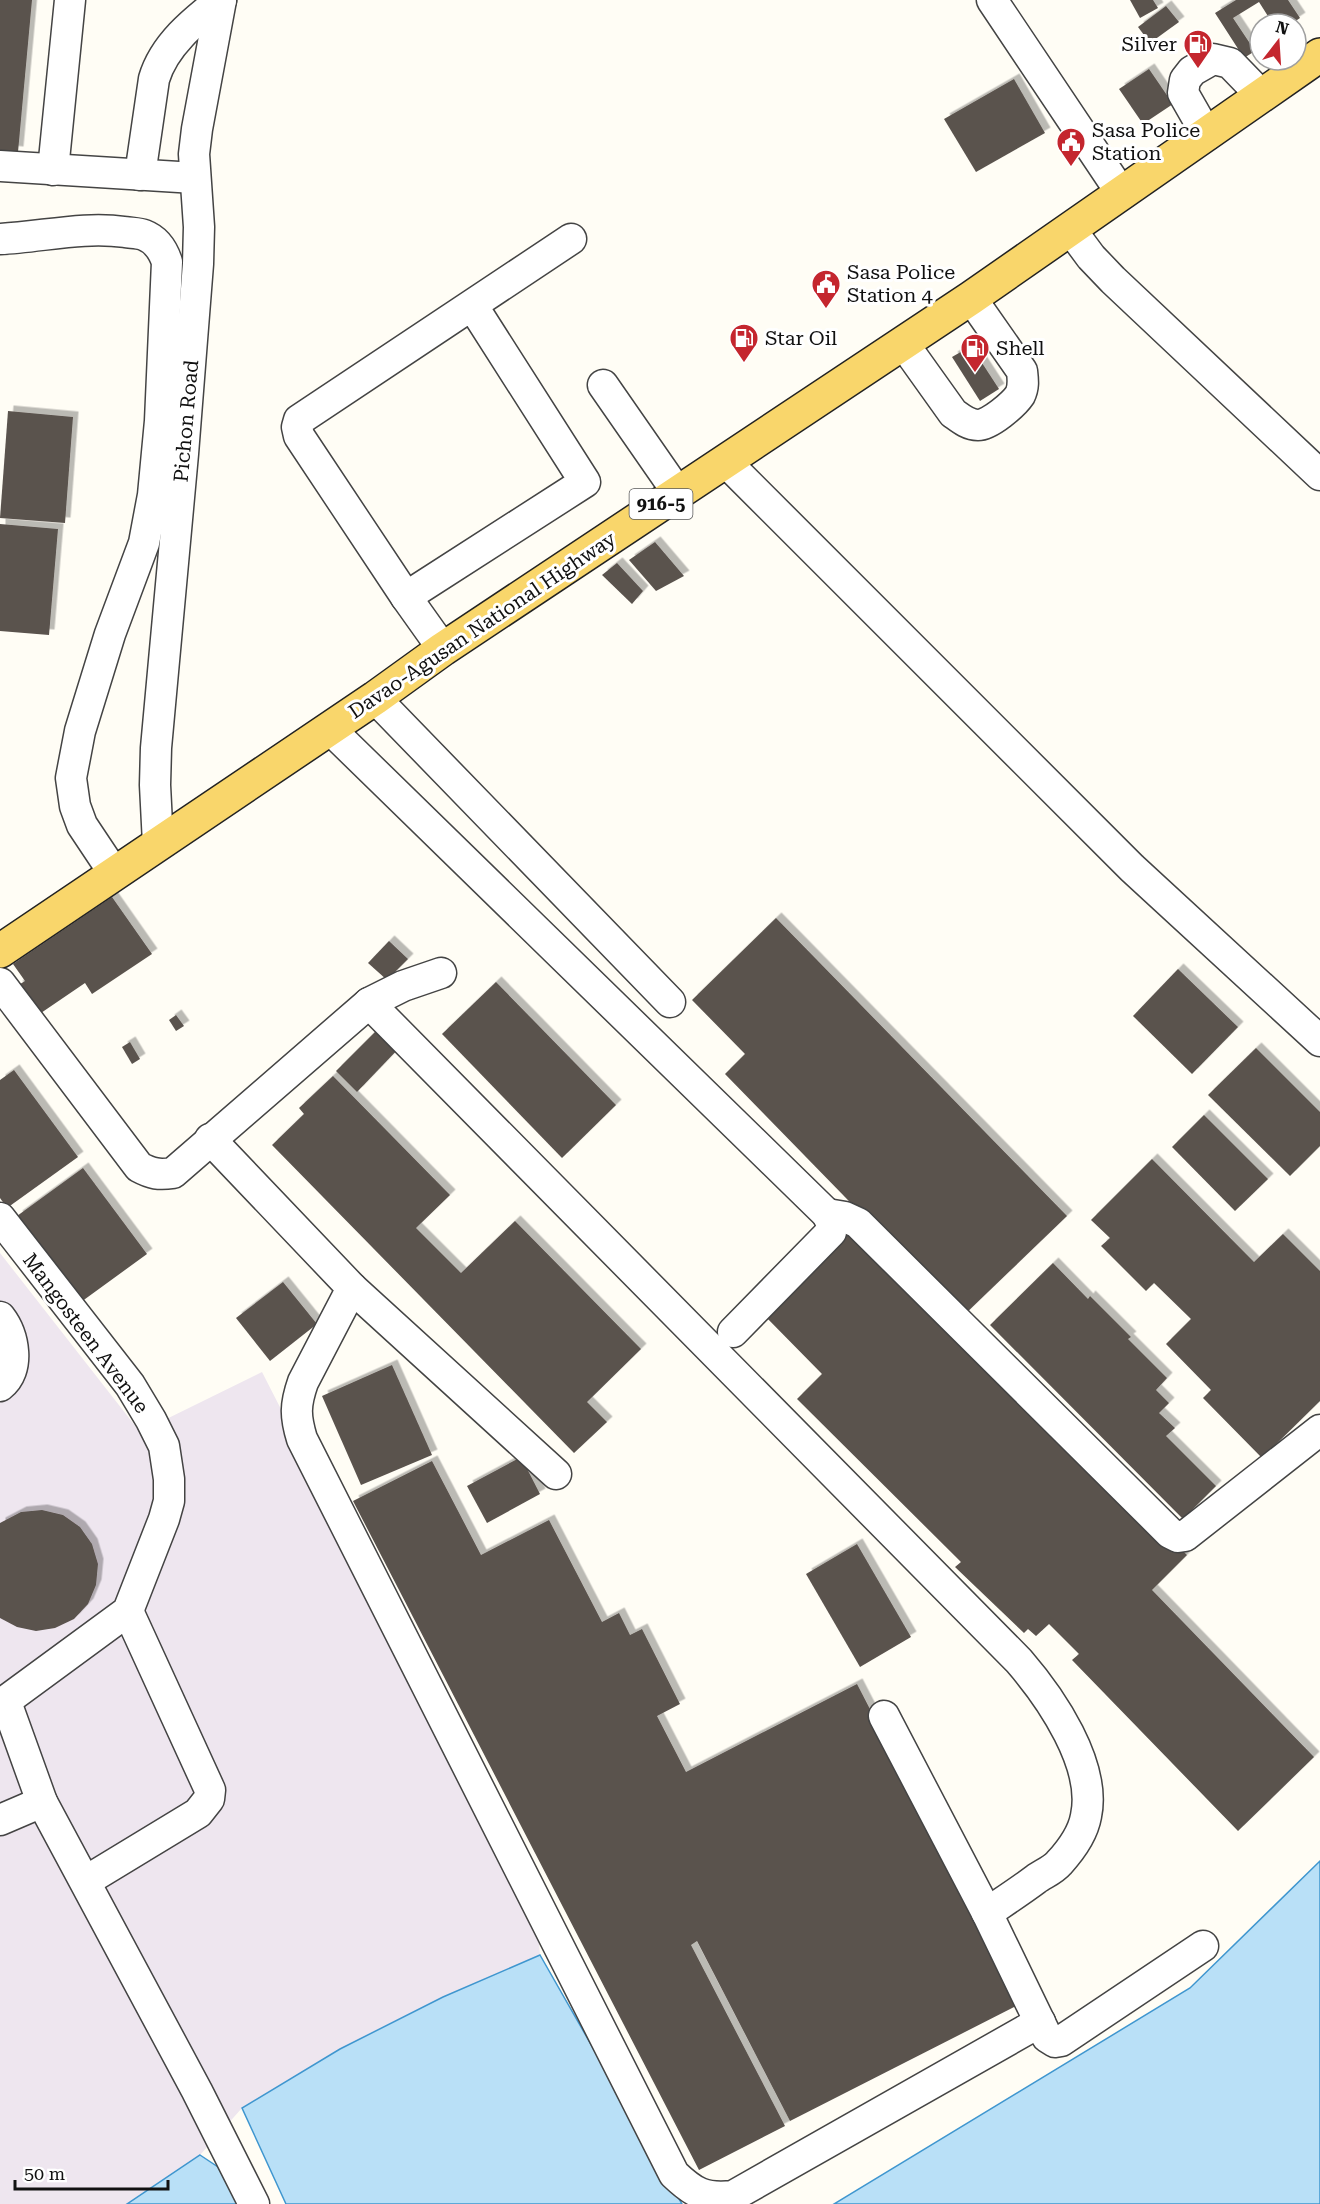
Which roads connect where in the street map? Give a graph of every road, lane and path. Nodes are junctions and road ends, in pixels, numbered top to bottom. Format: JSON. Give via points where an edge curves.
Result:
{"nodes":[{"id":1,"x":70,"y":0,"type":"edge"},
{"id":2,"x":221,"y":0,"type":"edge"},
{"id":3,"x":992,"y":0,"type":"edge"},
{"id":4,"x":1320,"y":55,"type":"edge"},
{"id":5,"x":1262,"y":96,"type":"junction"},
{"id":6,"x":1207,"y":135,"type":"junction"},
{"id":7,"x":0,"y":166,"type":"edge"},
{"id":8,"x":52,"y":170,"type":"junction"},
{"id":9,"x":140,"y":175,"type":"junction"},
{"id":10,"x":195,"y":178,"type":"junction"},
{"id":11,"x":1122,"y":194,"type":"junction"},
{"id":12,"x":1071,"y":230,"type":"junction"},
{"id":13,"x":0,"y":239,"type":"edge"},
{"id":14,"x":571,"y":239,"type":"dead end"},
{"id":15,"x":971,"y":298,"type":"junction"},
{"id":16,"x":472,"y":305,"type":"junction"},
{"id":17,"x":903,"y":343,"type":"junction"},
{"id":18,"x":603,"y":385,"type":"dead end"},
{"id":19,"x":725,"y":461,"type":"junction"},
{"id":20,"x":1320,"y":476,"type":"edge"},
{"id":21,"x":678,"y":493,"type":"junction"},
{"id":22,"x":406,"y":597,"type":"junction"},
{"id":23,"x":443,"y":649,"type":"junction"},
{"id":24,"x":375,"y":698,"type":"junction"},
{"id":25,"x":330,"y":729,"type":"junction"},
{"id":26,"x":158,"y":844,"type":"junction"},
{"id":27,"x":114,"y":873,"type":"junction"},
{"id":28,"x":0,"y":951,"type":"edge"},
{"id":29,"x":441,"y":973,"type":"dead end"},
{"id":30,"x":0,"y":983,"type":"edge"},
{"id":31,"x":670,"y":1002,"type":"dead end"},
{"id":32,"x":369,"y":1003,"type":"junction"},
{"id":33,"x":1320,"y":1041,"type":"edge"},
{"id":34,"x":210,"y":1139,"type":"junction"},
{"id":35,"x":827,"y":1214,"type":"junction"},
{"id":36,"x":0,"y":1218,"type":"edge"},
{"id":37,"x":352,"y":1288,"type":"junction"},
{"id":38,"x":0,"y":1317,"type":"edge"},
{"id":39,"x":733,"y":1332,"type":"dead end"},
{"id":40,"x":0,"y":1386,"type":"edge"},
{"id":41,"x":1320,"y":1430,"type":"edge"},
{"id":42,"x":556,"y":1474,"type":"dead end"},
{"id":43,"x":128,"y":1611,"type":"junction"},
{"id":44,"x":3,"y":1704,"type":"edge"},
{"id":45,"x":884,"y":1716,"type":"dead end"},
{"id":46,"x":42,"y":1802,"type":"junction"},
{"id":47,"x":0,"y":1820,"type":"edge"},
{"id":48,"x":86,"y":1881,"type":"junction"},
{"id":49,"x":987,"y":1913,"type":"junction"},
{"id":50,"x":1203,"y":1946,"type":"dead end"},
{"id":51,"x":1040,"y":2022,"type":"junction"},
{"id":52,"x":255,"y":2204,"type":"edge"}],
"edges":[{"from":1,"to":8,"type":"street"},
{"from":2,"to":9,"type":"street","via":[[177,39],[157,67]]},
{"from":2,"to":10,"type":"street","name":"Pichon Road","via":[[196,129]]},
{"from":3,"to":11,"type":"street"},
{"from":4,"to":5,"type":"main road","name":"Davao-Agusan National Highway","number":"916-5"},
{"from":5,"to":6,"type":"main road","name":"Davao-Agusan National Highway","number":"916-5"},
{"from":5,"to":6,"type":"street","via":[[1230,63],[1213,59],[1192,71],[1185,81],[1184,93]]},
{"from":6,"to":11,"type":"main road","name":"Davao-Agusan National Highway","number":"916-5"},
{"from":7,"to":8,"type":"street"},
{"from":8,"to":9,"type":"street"},
{"from":9,"to":10,"type":"street"},
{"from":10,"to":26,"type":"street","name":"Pichon Road","via":[[198,264],[156,748]]},
{"from":11,"to":12,"type":"main road","name":"Davao-Agusan National Highway","number":"916-5"},
{"from":12,"to":15,"type":"main road","name":"Davao-Agusan National Highway","number":"916-5"},
{"from":12,"to":20,"type":"street","via":[[1113,280]]},
{"from":13,"to":27,"type":"street","via":[[85,229],[121,231],[144,235],[158,244],[167,262],[160,421],[146,534],[80,731],[71,778],[82,825]]},
{"from":14,"to":16,"type":"street"},
{"from":15,"to":17,"type":"main road","name":"Davao-Agusan National Highway","number":"916-5"},
{"from":15,"to":17,"type":"street","via":[[1022,371],[1024,382],[1012,405],[988,422],[978,425],[953,413]]},
{"from":16,"to":22,"type":"street","via":[[299,420],[297,428],[298,436]]},
{"from":16,"to":22,"type":"street","via":[[585,482]]},
{"from":17,"to":19,"type":"main road","name":"Davao-Agusan National Highway","number":"916-5"},
{"from":18,"to":21,"type":"street"},
{"from":19,"to":21,"type":"main road","name":"Davao-Agusan National Highway","number":"916-5"},
{"from":19,"to":33,"type":"street","via":[[1132,868]]},
{"from":21,"to":23,"type":"main road","name":"Davao-Agusan National Highway","number":"916-5"},
{"from":22,"to":23,"type":"street"},
{"from":23,"to":24,"type":"main road","name":"Davao-Agusan National Highway","number":"916-5"},
{"from":24,"to":25,"type":"main road","name":"Davao-Agusan National Highway","number":"916-5"},
{"from":24,"to":31,"type":"street"},
{"from":25,"to":26,"type":"main road","name":"Davao-Agusan National Highway","number":"916-5"},
{"from":25,"to":35,"type":"street"},
{"from":26,"to":27,"type":"main road","name":"Davao-Agusan National Highway","number":"916-5"},
{"from":27,"to":28,"type":"main road","name":"Davao-Agusan National Highway","number":"916-5"},
{"from":29,"to":32,"type":"street"},
{"from":30,"to":34,"type":"street","via":[[139,1167],[151,1174],[174,1173]]},
{"from":32,"to":34,"type":"street"},
{"from":32,"to":49,"type":"street","via":[[1039,1684],[1059,1714],[1076,1752],[1087,1786],[1086,1817],[1076,1840],[1057,1865]]},
{"from":34,"to":37,"type":"street"},
{"from":35,"to":39,"type":"street","via":[[831,1232]]},
{"from":35,"to":41,"type":"street","via":[[858,1223],[1170,1533],[1185,1536]]},
{"from":36,"to":43,"type":"street","name":"Mangosteen Avenue","via":[[130,1385],[164,1446],[168,1463],[164,1519]]},
{"from":37,"to":42,"type":"street"},
{"from":37,"to":51,"type":"street","via":[[298,1395],[295,1410],[302,1439],[674,2174],[705,2196],[732,2196]]},
{"from":38,"to":40,"type":"street","via":[[11,1336],[14,1353],[5,1383]]},
{"from":43,"to":44,"type":"street"},
{"from":43,"to":48,"type":"street","via":[[210,1790],[209,1799],[198,1813]]},
{"from":44,"to":46,"type":"street"},
{"from":45,"to":49,"type":"street"},
{"from":46,"to":47,"type":"street"},
{"from":46,"to":48,"type":"street"},
{"from":48,"to":52,"type":"street"},
{"from":49,"to":51,"type":"street"},
{"from":50,"to":51,"type":"street","via":[[1060,2041],[1047,2037]]}]}
